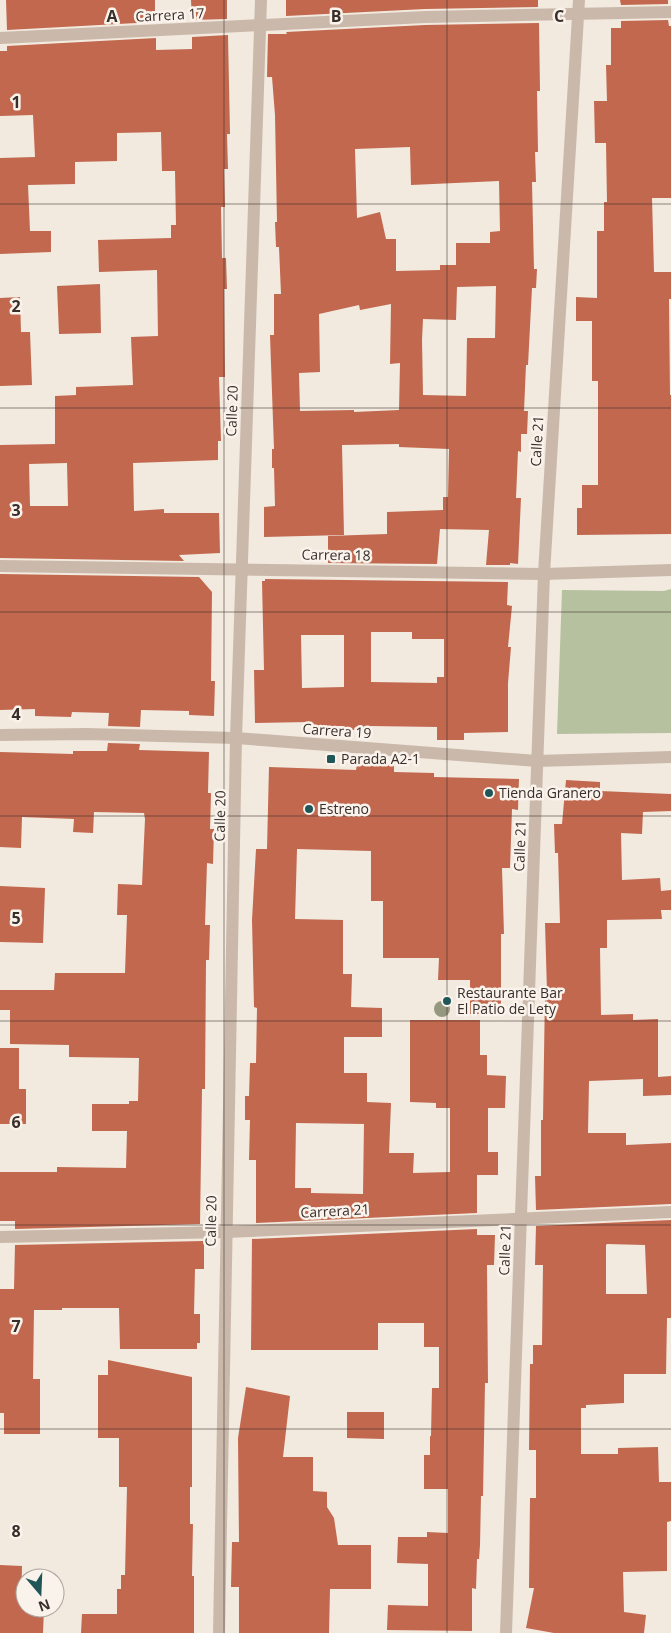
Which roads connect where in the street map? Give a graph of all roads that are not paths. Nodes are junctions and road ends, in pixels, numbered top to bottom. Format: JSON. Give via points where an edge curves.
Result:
{"nodes":[{"id":1,"x":261,"y":0,"type":"edge"},
{"id":2,"x":579,"y":0,"type":"edge"},
{"id":3,"x":671,"y":12,"type":"edge"},
{"id":4,"x":578,"y":15,"type":"junction"},
{"id":5,"x":260,"y":25,"type":"junction"},
{"id":6,"x":0,"y":38,"type":"edge"},
{"id":7,"x":0,"y":566,"type":"edge"},
{"id":8,"x":242,"y":569,"type":"junction"},
{"id":9,"x":671,"y":570,"type":"edge"},
{"id":10,"x":544,"y":574,"type":"junction"},
{"id":11,"x":0,"y":735,"type":"edge"},
{"id":12,"x":236,"y":738,"type":"junction"},
{"id":13,"x":671,"y":757,"type":"edge"},
{"id":14,"x":538,"y":762,"type":"junction"},
{"id":15,"x":671,"y":1212,"type":"edge"},
{"id":16,"x":522,"y":1218,"type":"junction"},
{"id":17,"x":226,"y":1232,"type":"junction"},
{"id":18,"x":0,"y":1237,"type":"edge"},
{"id":19,"x":219,"y":1633,"type":"edge"},
{"id":20,"x":506,"y":1633,"type":"edge"}],
"edges":[{"from":1,"to":5,"type":"street","name":"Calle 20"},
{"from":2,"to":4,"type":"street","name":"Calle 21"},
{"from":3,"to":4,"type":"street","name":"Carrera 17"},
{"from":4,"to":5,"type":"street","name":"Carrera 17"},
{"from":4,"to":10,"type":"street","name":"Calle 21"},
{"from":5,"to":6,"type":"street","name":"Carrera 17"},
{"from":5,"to":8,"type":"street","name":"Calle 20"},
{"from":7,"to":8,"type":"street","name":"Carrera 18"},
{"from":8,"to":10,"type":"street","name":"Carrera 18"},
{"from":8,"to":12,"type":"street","name":"Calle 20"},
{"from":9,"to":10,"type":"street","name":"Carrera 18"},
{"from":10,"to":14,"type":"street","name":"Calle 21"},
{"from":11,"to":12,"type":"street","name":"Carrera 19"},
{"from":12,"to":14,"type":"street","name":"Carrera 19"},
{"from":12,"to":17,"type":"street","name":"Calle 20"},
{"from":13,"to":14,"type":"street","name":"Carrera 19"},
{"from":14,"to":16,"type":"street","name":"Calle 21"},
{"from":15,"to":16,"type":"street","name":"Carrera 21"},
{"from":16,"to":17,"type":"street","name":"Carrera 21"},
{"from":16,"to":20,"type":"street","name":"Calle 21"},
{"from":17,"to":18,"type":"street","name":"Carrera 21"},
{"from":17,"to":19,"type":"street","name":"Calle 20"}]}
